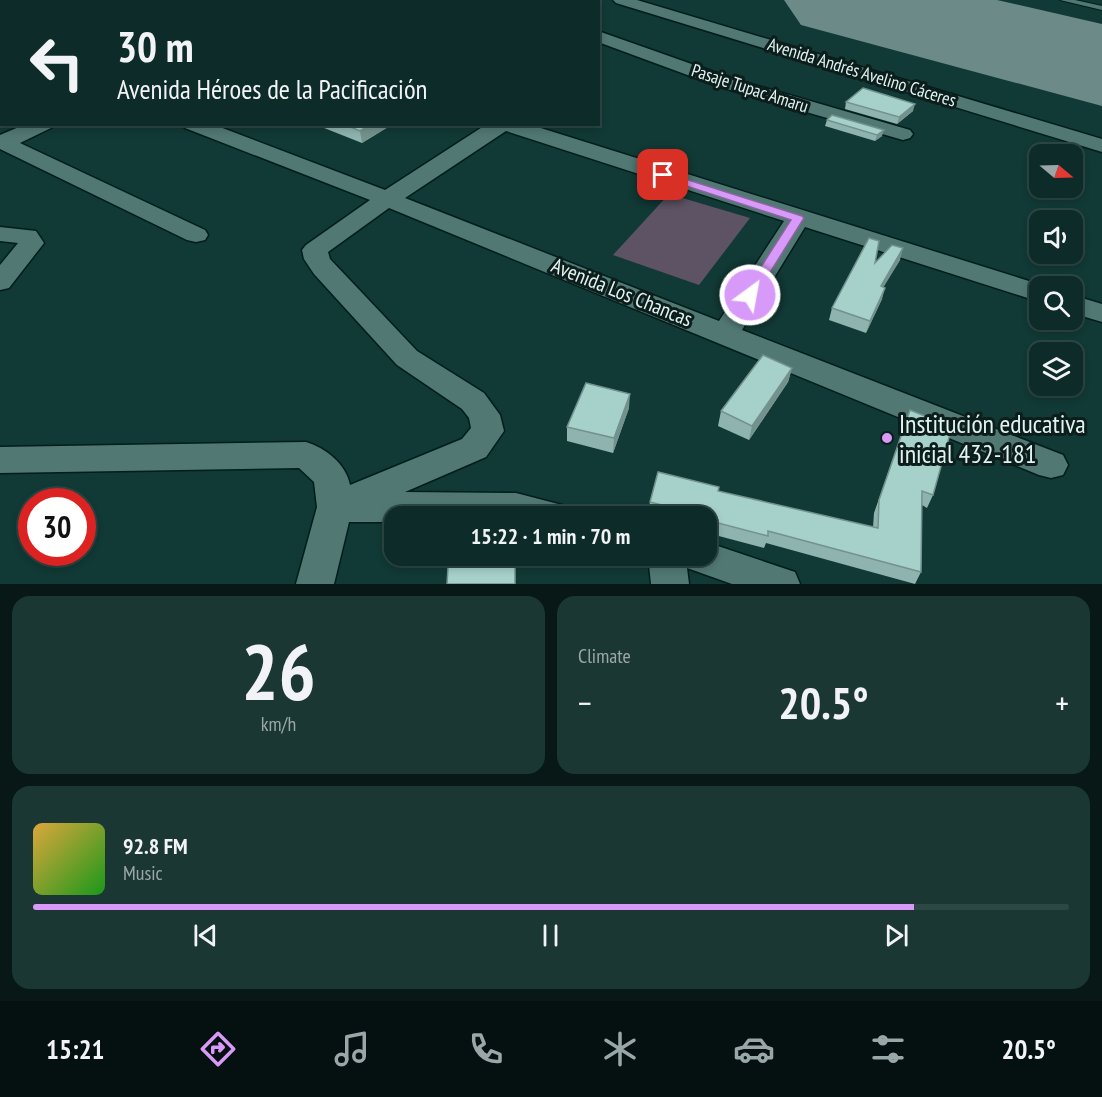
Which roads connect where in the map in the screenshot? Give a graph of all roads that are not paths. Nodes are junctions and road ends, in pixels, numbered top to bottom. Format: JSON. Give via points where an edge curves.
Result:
{"nodes":[{"id":1,"x":621,"y":0,"type":"edge"},
{"id":2,"x":1064,"y":0,"type":"edge"},
{"id":3,"x":1102,"y":8,"type":"edge"},
{"id":4,"x":600,"y":37,"type":"edge"},
{"id":5,"x":39,"y":126,"type":"edge"},
{"id":6,"x":197,"y":126,"type":"edge"},
{"id":7,"x":501,"y":126,"type":"edge"},
{"id":8,"x":510,"y":126,"type":"edge"},
{"id":9,"x":903,"y":134,"type":"dead end"},
{"id":10,"x":2,"y":142,"type":"edge"},
{"id":11,"x":1102,"y":146,"type":"edge"},
{"id":12,"x":387,"y":199,"type":"junction"},
{"id":13,"x":798,"y":218,"type":"junction"},
{"id":14,"x":0,"y":234,"type":"edge"},
{"id":15,"x":196,"y":235,"type":"dead end"},
{"id":16,"x":0,"y":282,"type":"edge"},
{"id":17,"x":1029,"y":291,"type":"edge"},
{"id":18,"x":1083,"y":307,"type":"edge"},
{"id":19,"x":1102,"y":313,"type":"edge"},
{"id":20,"x":726,"y":333,"type":"junction"},
{"id":21,"x":0,"y":460,"type":"edge"},
{"id":22,"x":1051,"y":465,"type":"dead end"},
{"id":23,"x":335,"y":507,"type":"junction"},
{"id":24,"x":384,"y":507,"type":"edge"},
{"id":25,"x":717,"y":562,"type":"edge"},
{"id":26,"x":668,"y":566,"type":"edge"},
{"id":27,"x":315,"y":584,"type":"edge"},
{"id":28,"x":670,"y":584,"type":"edge"},
{"id":29,"x":781,"y":584,"type":"edge"}],
"edges":[{"from":1,"to":11,"type":"street","name":"Avenida Andrés Avelino Cáceres"},
{"from":2,"to":3,"type":"lane"},
{"from":4,"to":9,"type":"street","name":"Pasaje Tupac Amaru","via":[[727,83]]},
{"from":5,"to":10,"type":"street"},
{"from":6,"to":12,"type":"street","name":"Avenida Los Chancas"},
{"from":7,"to":12,"type":"street"},
{"from":8,"to":13,"type":"street"},
{"from":10,"to":15,"type":"street"},
{"from":12,"to":20,"type":"street","name":"Avenida Los Chancas"},
{"from":12,"to":23,"type":"street","via":[[315,250],[317,259],[407,358],[473,401],[484,415],[488,431],[474,448]]},
{"from":13,"to":17,"type":"street"},
{"from":13,"to":20,"type":"street"},
{"from":14,"to":16,"type":"street","via":[[27,236],[31,243]]},
{"from":18,"to":19,"type":"street"},
{"from":20,"to":22,"type":"street","name":"Avenida Los Chancas"},
{"from":21,"to":23,"type":"street","via":[[306,455],[331,476]]},
{"from":23,"to":24,"type":"street"},
{"from":23,"to":27,"type":"street"},
{"from":25,"to":29,"type":"street"},
{"from":26,"to":28,"type":"street"}]}
